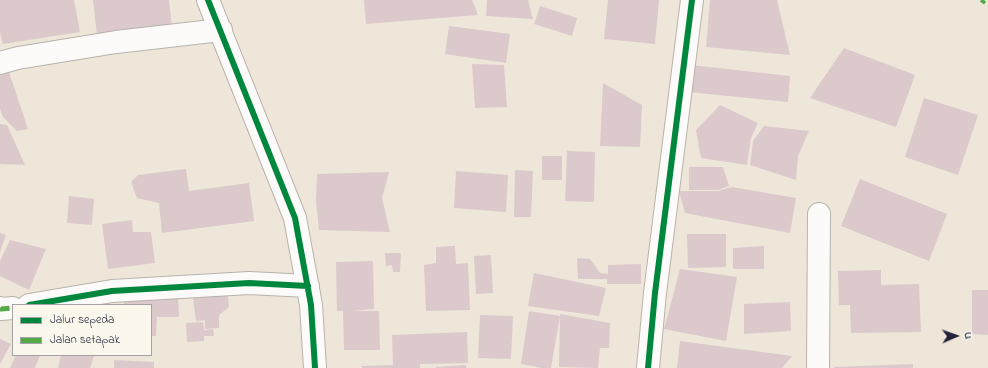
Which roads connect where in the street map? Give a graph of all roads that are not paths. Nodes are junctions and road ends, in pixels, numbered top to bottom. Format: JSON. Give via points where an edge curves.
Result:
{"nodes":[{"id":1,"x":208,"y":0,"type":"edge"},
{"id":2,"x":692,"y":0,"type":"edge"},
{"id":3,"x":221,"y":30,"type":"junction"},
{"id":4,"x":0,"y":63,"type":"edge"},
{"id":5,"x":819,"y":214,"type":"dead end"},
{"id":6,"x":308,"y":286,"type":"junction"},
{"id":7,"x":34,"y":304,"type":"edge"},
{"id":8,"x":0,"y":308,"type":"edge"},
{"id":9,"x":12,"y":308,"type":"edge"},
{"id":10,"x":315,"y":368,"type":"edge"},
{"id":11,"x":648,"y":368,"type":"edge"},
{"id":12,"x":818,"y":368,"type":"edge"}],
"edges":[{"from":1,"to":3,"type":"street"},
{"from":2,"to":11,"type":"street"},
{"from":3,"to":4,"type":"street","via":[[116,42]]},
{"from":3,"to":6,"type":"street","via":[[295,218]]},
{"from":5,"to":12,"type":"street"},
{"from":6,"to":7,"type":"street","via":[[249,283],[112,291]]},
{"from":6,"to":10,"type":"street"},
{"from":8,"to":9,"type":"street"}]}
